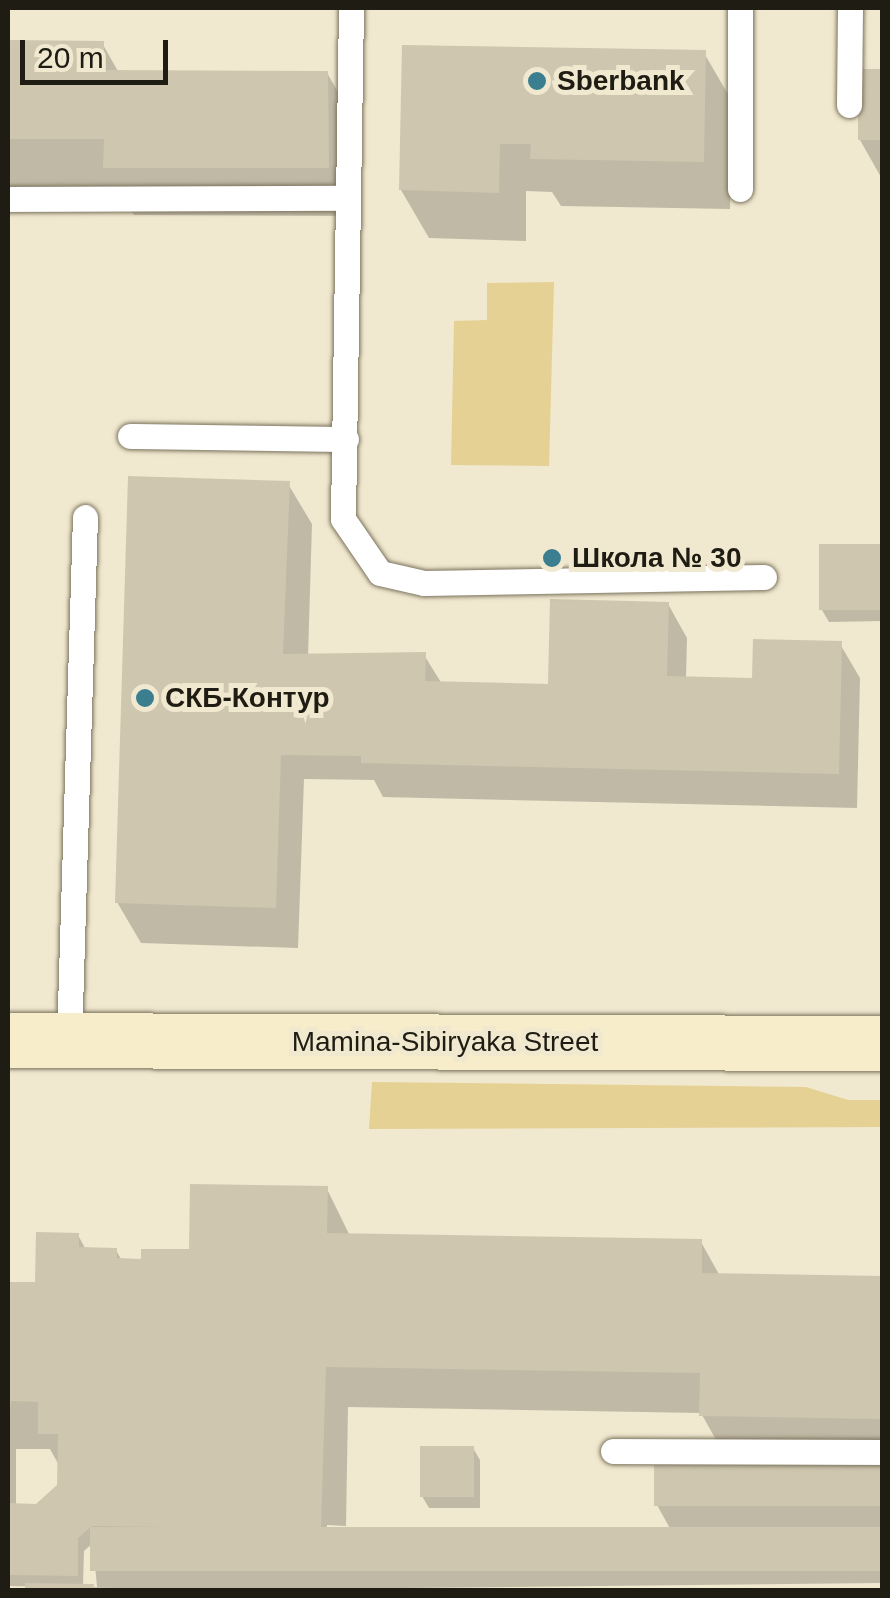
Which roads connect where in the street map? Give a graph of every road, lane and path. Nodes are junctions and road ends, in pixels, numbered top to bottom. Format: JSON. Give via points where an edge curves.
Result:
{"nodes":[{"id":1,"x":350,"y":8,"type":"edge"},
{"id":2,"x":740,"y":8,"type":"edge"},
{"id":3,"x":850,"y":8,"type":"edge"},
{"id":4,"x":849,"y":105,"type":"dead end"},
{"id":5,"x":740,"y":188,"type":"dead end"},
{"id":6,"x":343,"y":198,"type":"junction"},
{"id":7,"x":8,"y":199,"type":"edge"},
{"id":8,"x":130,"y":436,"type":"dead end"},
{"id":9,"x":346,"y":438,"type":"junction"},
{"id":10,"x":85,"y":517,"type":"dead end"},
{"id":11,"x":764,"y":578,"type":"dead end"},
{"id":12,"x":8,"y":1040,"type":"edge"},
{"id":13,"x":69,"y":1040,"type":"junction"},
{"id":14,"x":882,"y":1043,"type":"edge"},
{"id":15,"x":613,"y":1451,"type":"dead end"},
{"id":16,"x":882,"y":1452,"type":"edge"}],
"edges":[{"from":1,"to":6,"type":"lane"},
{"from":2,"to":5,"type":"lane"},
{"from":3,"to":4,"type":"lane"},
{"from":6,"to":7,"type":"lane"},
{"from":6,"to":9,"type":"lane"},
{"from":8,"to":9,"type":"lane"},
{"from":9,"to":11,"type":"lane","via":[[343,518],[380,573],[424,583]]},
{"from":10,"to":13,"type":"lane"},
{"from":12,"to":13,"type":"main road","name":"Mamina-Sibiryaka Street"},
{"from":13,"to":14,"type":"main road","name":"Mamina-Sibiryaka Street"},
{"from":15,"to":16,"type":"lane"}]}
